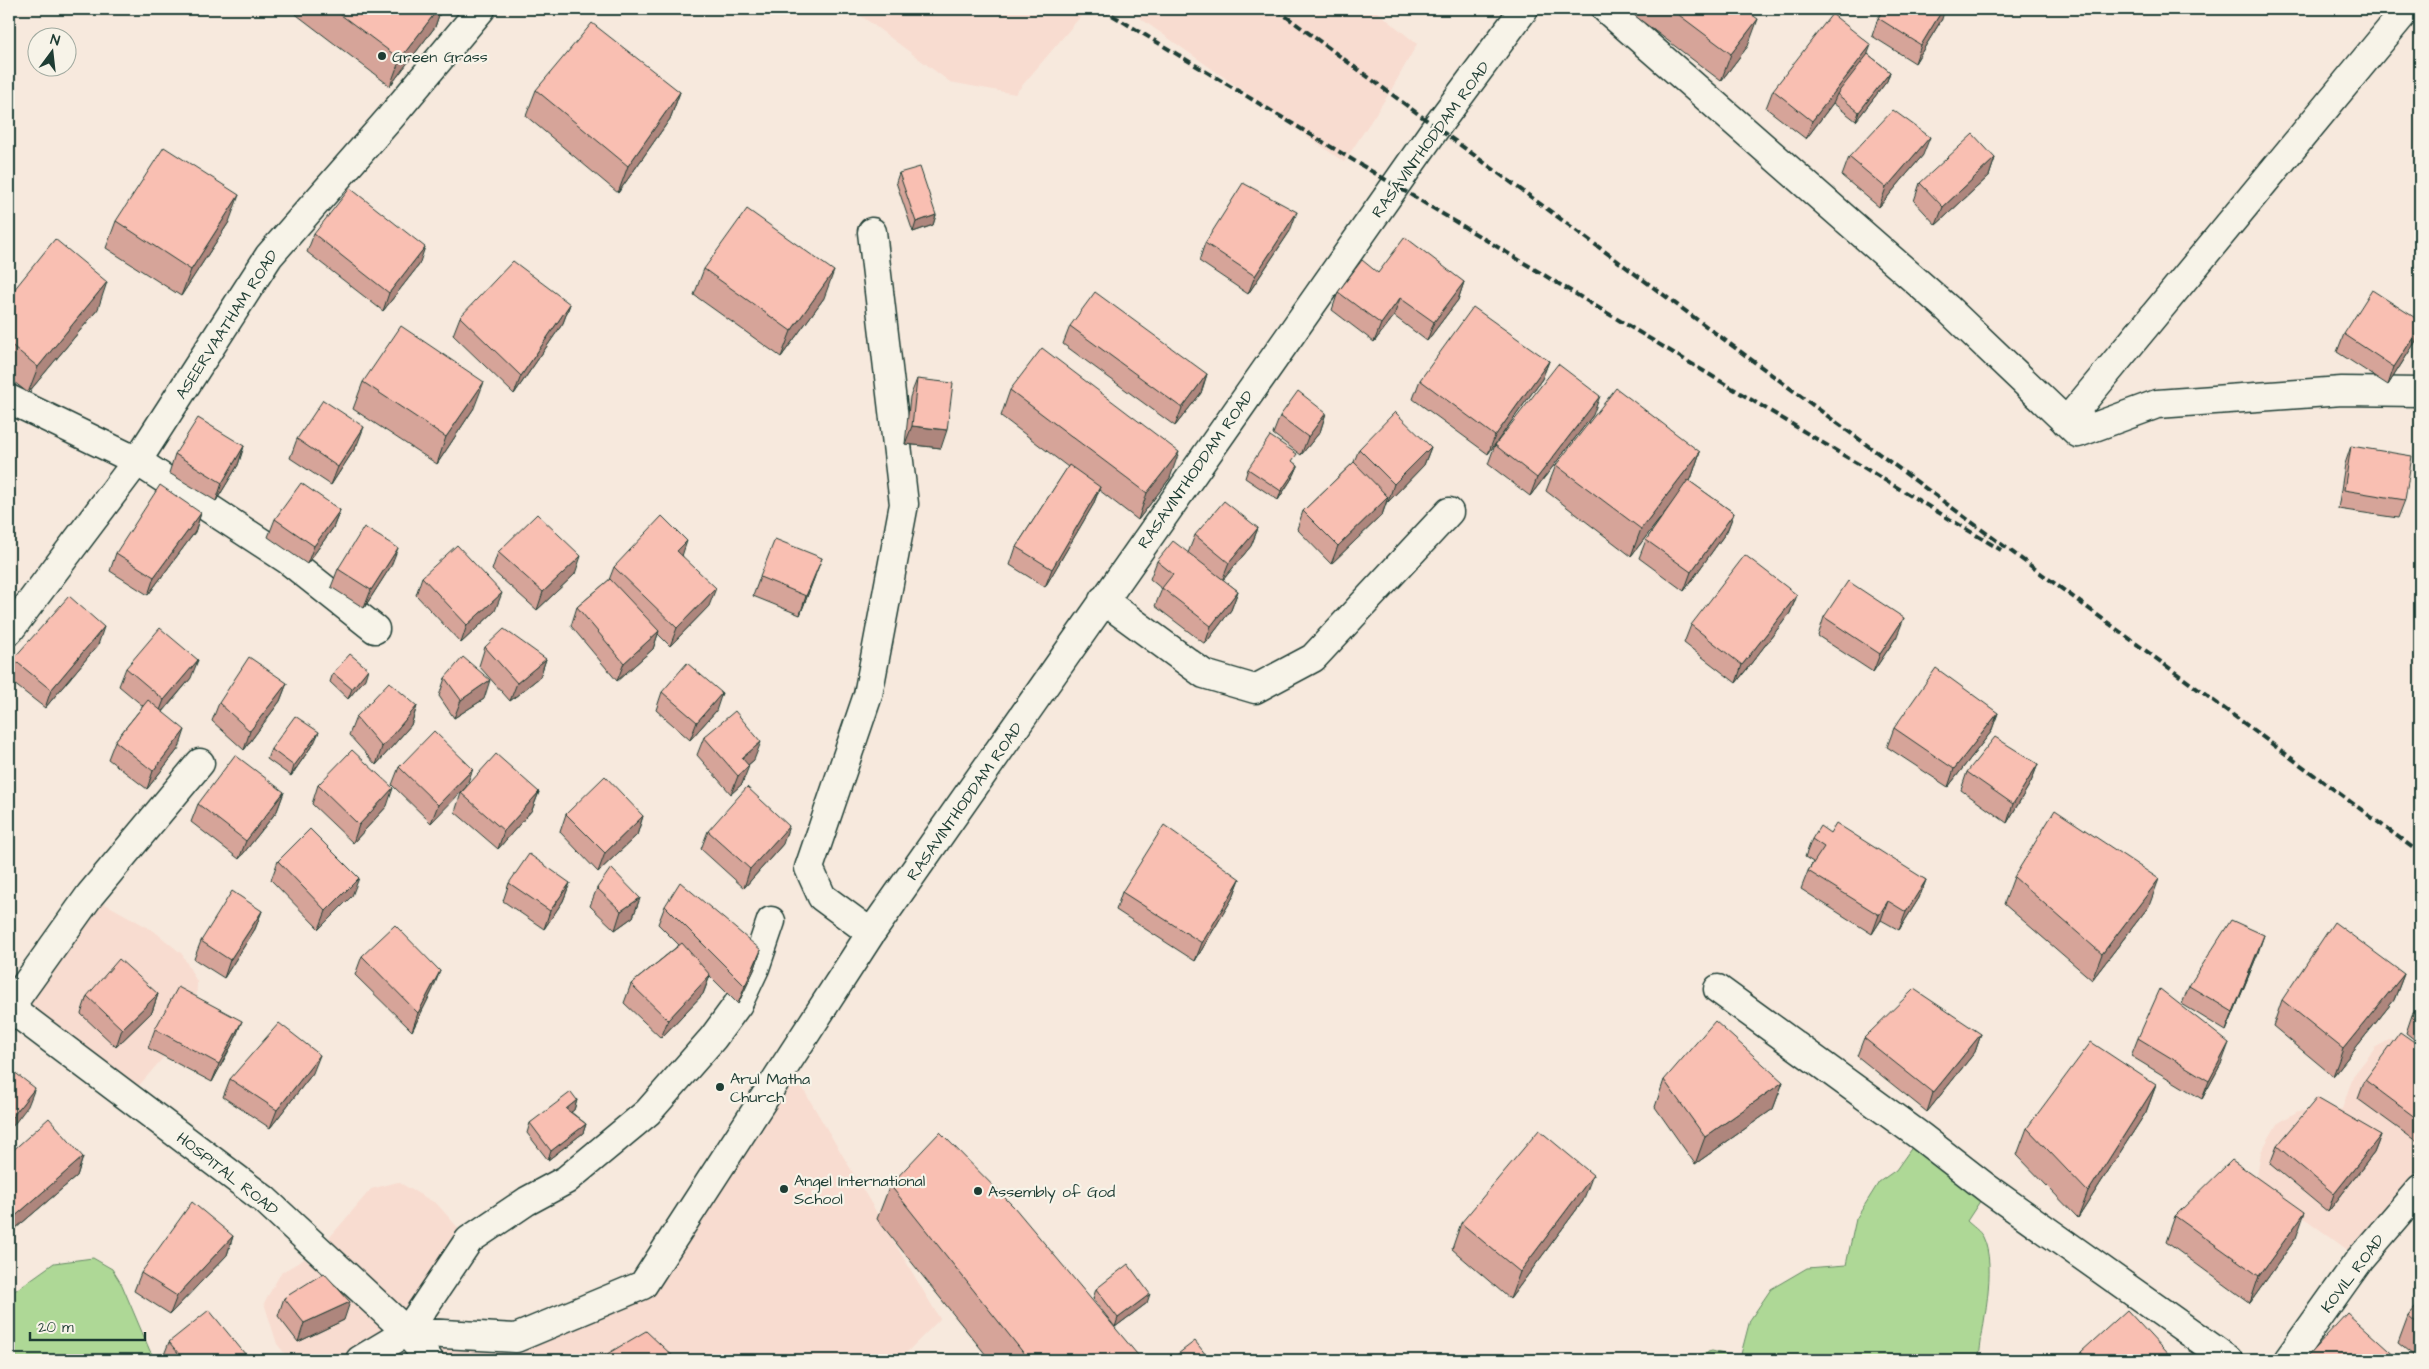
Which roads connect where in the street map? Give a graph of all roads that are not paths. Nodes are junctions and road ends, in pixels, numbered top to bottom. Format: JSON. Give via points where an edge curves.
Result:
{"nodes":[{"id":1,"x":481,"y":9,"type":"edge"},
{"id":2,"x":1524,"y":9,"type":"edge"},
{"id":3,"x":1606,"y":9,"type":"edge"},
{"id":4,"x":2407,"y":9,"type":"edge"},
{"id":5,"x":872,"y":232,"type":"dead end"},
{"id":6,"x":2420,"y":392,"type":"edge"},
{"id":7,"x":9,"y":399,"type":"edge"},
{"id":8,"x":2066,"y":422,"type":"junction"},
{"id":9,"x":136,"y":461,"type":"junction"},
{"id":10,"x":1449,"y":512,"type":"dead end"},
{"id":11,"x":1103,"y":600,"type":"junction"},
{"id":12,"x":375,"y":629,"type":"dead end"},
{"id":13,"x":9,"y":631,"type":"edge"},
{"id":14,"x":200,"y":763,"type":"dead end"},
{"id":15,"x":771,"y":921,"type":"dead end"},
{"id":16,"x":871,"y":933,"type":"junction"},
{"id":17,"x":1718,"y":989,"type":"dead end"},
{"id":18,"x":9,"y":1007,"type":"edge"},
{"id":19,"x":2420,"y":1189,"type":"edge"},
{"id":20,"x":407,"y":1332,"type":"junction"},
{"id":21,"x":360,"y":1360,"type":"edge"},
{"id":22,"x":429,"y":1360,"type":"edge"},
{"id":23,"x":2230,"y":1360,"type":"edge"},
{"id":24,"x":2288,"y":1360,"type":"edge"}],
"edges":[{"from":1,"to":9,"type":"street","name":"ASEERVAATHAM ROAD","via":[[269,256]]},
{"from":2,"to":11,"type":"street","name":"RASAVINTHODDAM ROAD","via":[[1437,126]]},
{"from":3,"to":8,"type":"street","via":[[1947,308]]},
{"from":4,"to":8,"type":"street"},
{"from":5,"to":16,"type":"street","via":[[904,504],[868,695],[809,868],[822,897]]},
{"from":6,"to":8,"type":"street","via":[[2342,391],[2158,404],[2078,433]]},
{"from":7,"to":9,"type":"street"},
{"from":9,"to":12,"type":"street","via":[[288,560]]},
{"from":9,"to":13,"type":"street","name":"ASEERVAATHAM ROAD"},
{"from":10,"to":11,"type":"street","via":[[1313,658],[1255,689],[1204,674]]},
{"from":11,"to":16,"type":"street","name":"RASAVINTHODDAM ROAD"},
{"from":14,"to":18,"type":"street","via":[[90,895]]},
{"from":15,"to":20,"type":"street","via":[[738,1004],[713,1038],[648,1112],[566,1180],[527,1201],[469,1240]]},
{"from":16,"to":20,"type":"street","name":"RASAVINTHODDAM ROAD","via":[[643,1285],[516,1338]]},
{"from":17,"to":23,"type":"street","via":[[1920,1136],[1988,1190]]},
{"from":18,"to":20,"type":"street","name":"HOSPITAL ROAD","via":[[265,1200]]},
{"from":19,"to":24,"type":"street","name":"KOVIL ROAD","via":[[2360,1259]]},
{"from":20,"to":21,"type":"street"},
{"from":20,"to":22,"type":"street","name":"HOSPITAL ROAD"}]}
